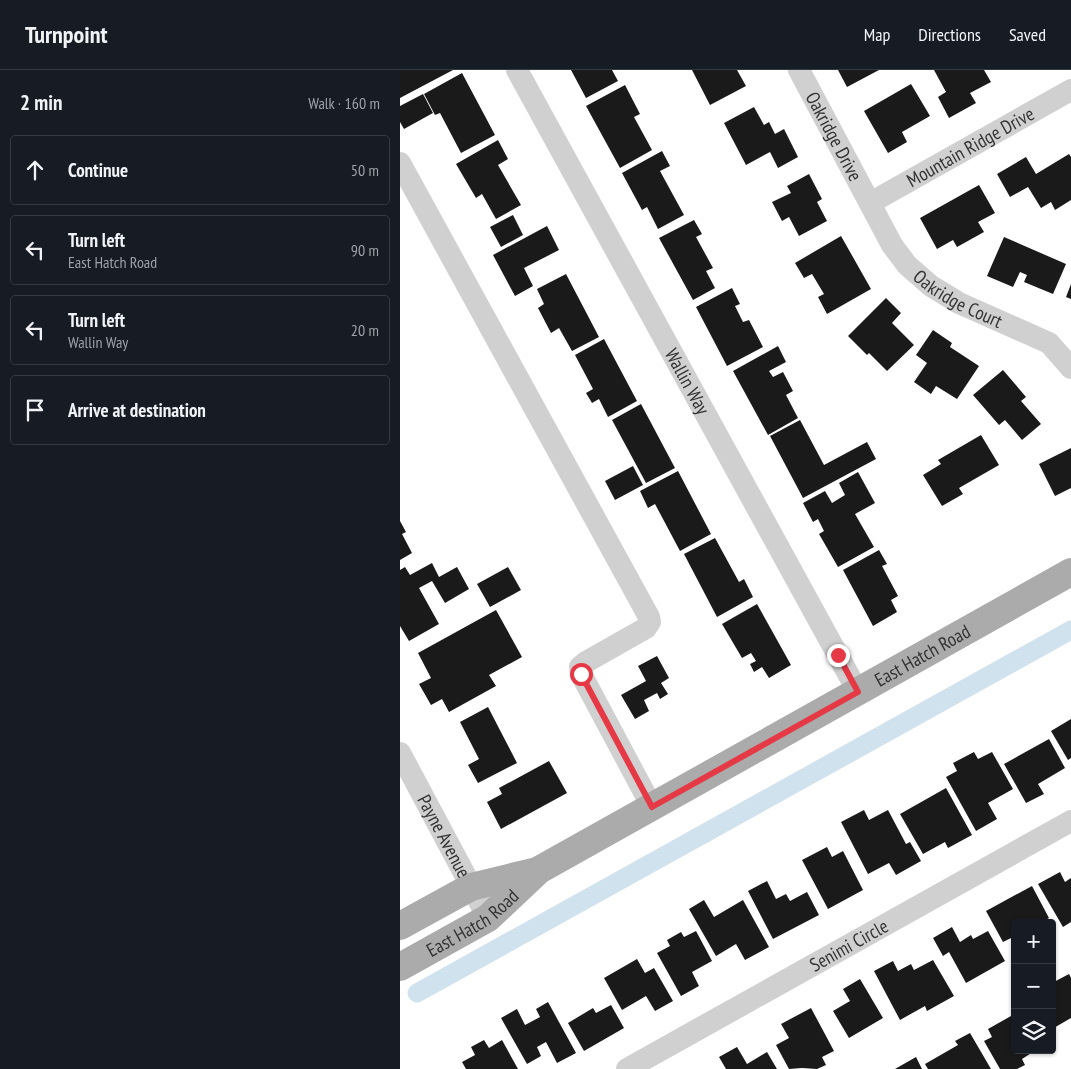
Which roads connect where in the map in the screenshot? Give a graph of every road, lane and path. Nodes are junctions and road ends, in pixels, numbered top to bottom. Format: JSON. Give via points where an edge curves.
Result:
{"nodes":[{"id":1,"x":517,"y":70,"type":"edge"},
{"id":2,"x":800,"y":70,"type":"edge"},
{"id":3,"x":1071,"y":90,"type":"edge"},
{"id":4,"x":400,"y":163,"type":"edge"},
{"id":5,"x":870,"y":203,"type":"junction"},
{"id":6,"x":1071,"y":368,"type":"edge"},
{"id":7,"x":1071,"y":572,"type":"edge"},
{"id":8,"x":858,"y":692,"type":"junction"},
{"id":9,"x":400,"y":753,"type":"edge"},
{"id":10,"x":652,"y":807,"type":"junction"},
{"id":11,"x":1071,"y":820,"type":"edge"},
{"id":12,"x":539,"y":870,"type":"junction"},
{"id":13,"x":471,"y":886,"type":"junction"},
{"id":14,"x":488,"y":918,"type":"junction"},
{"id":15,"x":400,"y":926,"type":"edge"},
{"id":16,"x":400,"y":967,"type":"edge"},
{"id":17,"x":627,"y":1069,"type":"edge"}],
"edges":[{"from":1,"to":8,"type":"street","name":"Wallin Way"},
{"from":2,"to":5,"type":"street","name":"Oakridge Drive"},
{"from":3,"to":5,"type":"street","name":"Mountain Ridge Drive"},
{"from":4,"to":10,"type":"street","via":[[649,617],[646,628],[580,667]]},
{"from":5,"to":6,"type":"street","name":"Oakridge Court","via":[[892,245],[930,286],[959,303],[1049,342]]},
{"from":7,"to":8,"type":"main road","name":"East Hatch Road"},
{"from":8,"to":10,"type":"main road","name":"East Hatch Road"},
{"from":9,"to":13,"type":"street","name":"Payne Avenue"},
{"from":10,"to":12,"type":"main road","name":"East Hatch Road"},
{"from":11,"to":17,"type":"street","name":"Senimi Circle"},
{"from":12,"to":13,"type":"main road","name":"East Hatch Road"},
{"from":12,"to":14,"type":"main road","name":"East Hatch Road"},
{"from":13,"to":14,"type":"street","name":"Payne Avenue"},
{"from":13,"to":15,"type":"main road","name":"East Hatch Road"},
{"from":14,"to":16,"type":"main road","name":"East Hatch Road"}]}
